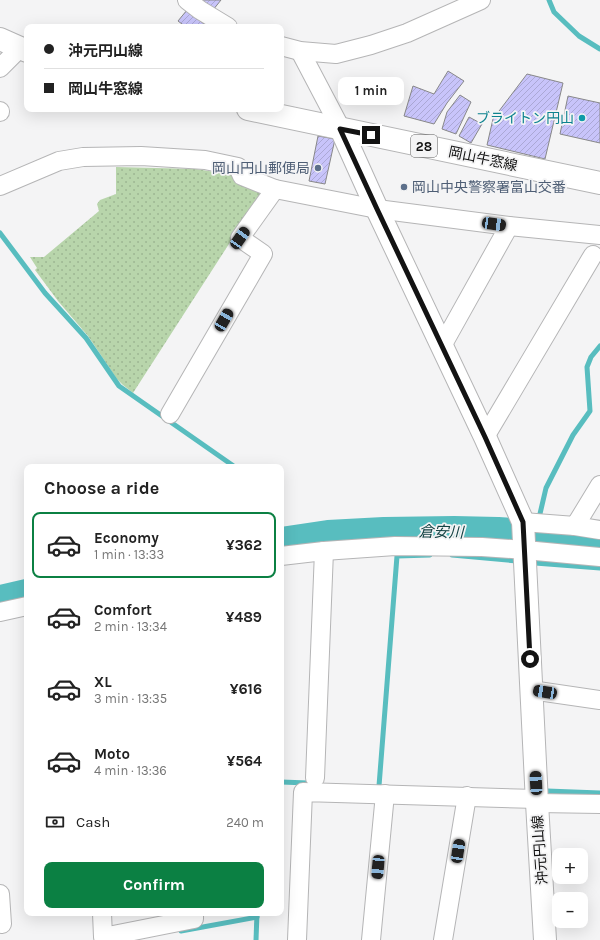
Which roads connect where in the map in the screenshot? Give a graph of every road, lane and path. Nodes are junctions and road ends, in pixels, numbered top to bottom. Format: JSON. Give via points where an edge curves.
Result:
{"nodes":[{"id":1,"x":187,"y":0,"type":"edge"},
{"id":2,"x":481,"y":0,"type":"edge"},
{"id":3,"x":223,"y":24,"type":"edge"},
{"id":4,"x":0,"y":39,"type":"edge"},
{"id":5,"x":284,"y":47,"type":"edge"},
{"id":6,"x":24,"y":50,"type":"edge"},
{"id":7,"x":300,"y":51,"type":"junction"},
{"id":8,"x":0,"y":68,"type":"edge"},
{"id":9,"x":262,"y":112,"type":"edge"},
{"id":10,"x":340,"y":129,"type":"junction"},
{"id":11,"x":600,"y":183,"type":"edge"},
{"id":12,"x":0,"y":186,"type":"edge"},
{"id":13,"x":275,"y":189,"type":"junction"},
{"id":14,"x":377,"y":209,"type":"junction"},
{"id":15,"x":509,"y":226,"type":"junction"},
{"id":16,"x":600,"y":235,"type":"edge"},
{"id":17,"x":592,"y":255,"type":"dead end"},
{"id":18,"x":442,"y":346,"type":"junction"},
{"id":19,"x":170,"y":414,"type":"dead end"},
{"id":20,"x":485,"y":437,"type":"junction"},
{"id":21,"x":600,"y":485,"type":"edge"},
{"id":22,"x":575,"y":526,"type":"junction"},
{"id":23,"x":600,"y":530,"type":"edge"},
{"id":24,"x":524,"y":535,"type":"junction"},
{"id":25,"x":324,"y":551,"type":"junction"},
{"id":26,"x":284,"y":556,"type":"edge"},
{"id":27,"x":600,"y":557,"type":"edge"},
{"id":28,"x":24,"y":607,"type":"edge"},
{"id":29,"x":0,"y":612,"type":"edge"},
{"id":30,"x":531,"y":690,"type":"junction"},
{"id":31,"x":600,"y":700,"type":"edge"},
{"id":32,"x":315,"y":778,"type":"dead end"},
{"id":33,"x":385,"y":794,"type":"junction"},
{"id":34,"x":467,"y":796,"type":"junction"},
{"id":35,"x":537,"y":801,"type":"junction"},
{"id":36,"x":600,"y":804,"type":"edge"},
{"id":37,"x":0,"y":894,"type":"edge"},
{"id":38,"x":102,"y":916,"type":"edge"},
{"id":39,"x":194,"y":916,"type":"edge"},
{"id":40,"x":2,"y":924,"type":"dead end"},
{"id":41,"x":297,"y":940,"type":"edge"},
{"id":42,"x":371,"y":940,"type":"edge"},
{"id":43,"x":443,"y":940,"type":"edge"},
{"id":44,"x":545,"y":940,"type":"edge"}],
"edges":[{"from":1,"to":3,"type":"street"},
{"from":2,"to":7,"type":"street","via":[[407,33],[371,45],[336,54]]},
{"from":4,"to":6,"type":"main road"},
{"from":5,"to":7,"type":"street"},
{"from":6,"to":8,"type":"street"},
{"from":7,"to":10,"type":"street"},
{"from":9,"to":10,"type":"main road","name":"岡山牛窓線","number":"28"},
{"from":10,"to":11,"type":"main road","name":"岡山牛窓線","number":"28"},
{"from":10,"to":14,"type":"main road","name":"沖元円山線"},
{"from":12,"to":13,"type":"street","via":[[59,161],[141,156],[206,160],[238,167],[242,176]]},
{"from":13,"to":14,"type":"street"},
{"from":13,"to":19,"type":"street","via":[[240,238],[262,254]]},
{"from":14,"to":15,"type":"street"},
{"from":14,"to":18,"type":"main road","name":"沖元円山線"},
{"from":15,"to":16,"type":"street"},
{"from":15,"to":18,"type":"street"},
{"from":17,"to":20,"type":"street"},
{"from":18,"to":20,"type":"main road","name":"沖元円山線"},
{"from":20,"to":24,"type":"main road","name":"沖元円山線"},
{"from":21,"to":22,"type":"street"},
{"from":22,"to":23,"type":"street"},
{"from":22,"to":24,"type":"street"},
{"from":24,"to":25,"type":"street","via":[[482,547],[396,546]]},
{"from":24,"to":27,"type":"street"},
{"from":24,"to":30,"type":"main road","name":"沖元円山線"},
{"from":25,"to":26,"type":"street"},
{"from":25,"to":32,"type":"street"},
{"from":28,"to":29,"type":"street"},
{"from":30,"to":31,"type":"street"},
{"from":30,"to":35,"type":"main road","name":"沖元円山線"},
{"from":33,"to":34,"type":"street"},
{"from":33,"to":41,"type":"street","via":[[303,792]]},
{"from":33,"to":42,"type":"street"},
{"from":34,"to":35,"type":"street"},
{"from":34,"to":43,"type":"street"},
{"from":35,"to":36,"type":"street"},
{"from":35,"to":44,"type":"main road","name":"沖元円山線"},
{"from":37,"to":40,"type":"street"},
{"from":38,"to":39,"type":"street","via":[[104,936],[194,919]]}]}
